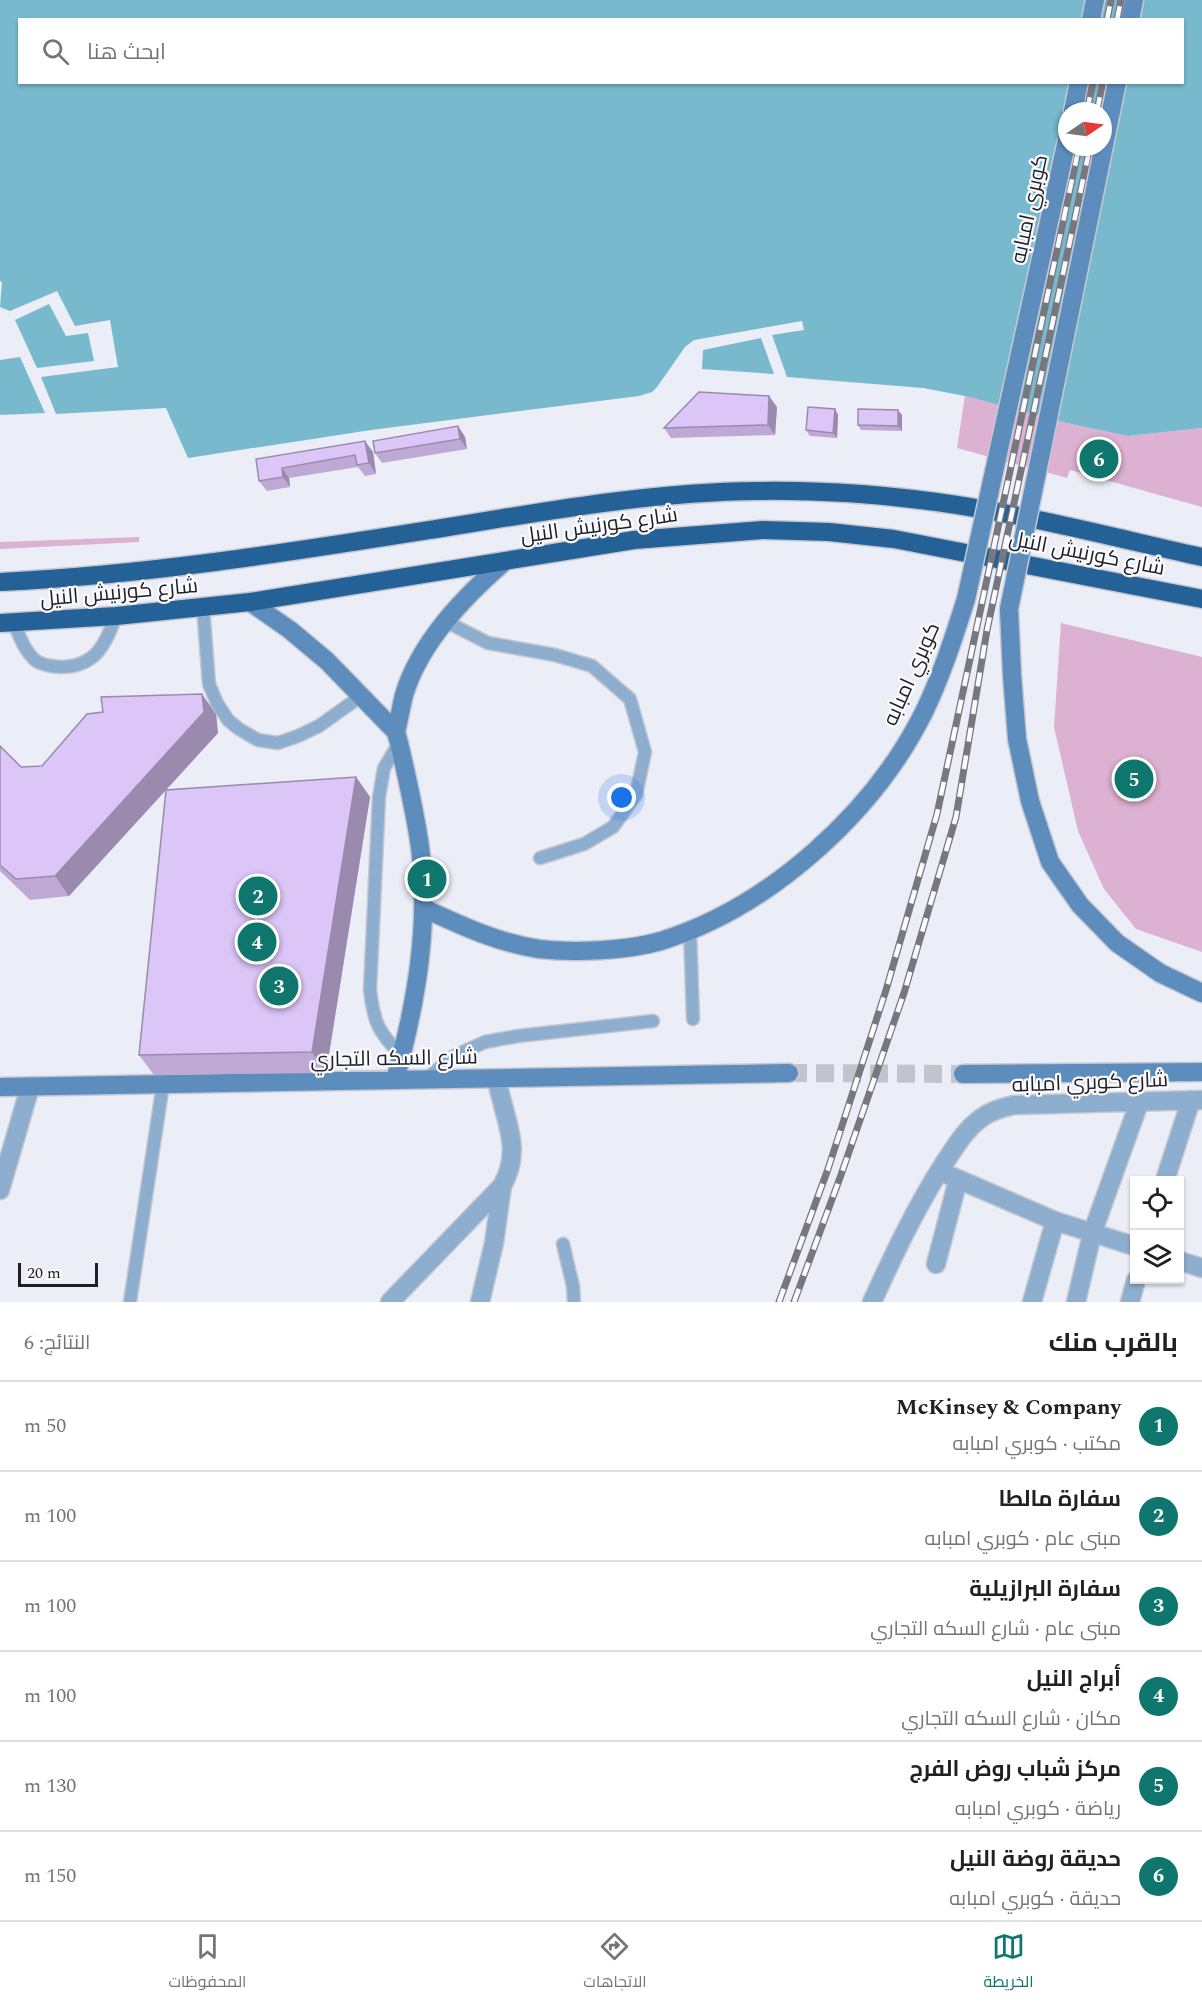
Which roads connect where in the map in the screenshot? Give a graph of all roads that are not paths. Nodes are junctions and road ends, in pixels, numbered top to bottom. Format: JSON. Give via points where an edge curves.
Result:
{"nodes":[{"id":1,"x":1095,"y":0,"type":"edge"},
{"id":2,"x":1134,"y":0,"type":"edge"},
{"id":3,"x":1092,"y":18,"type":"edge"},
{"id":4,"x":1130,"y":18,"type":"edge"},
{"id":5,"x":1079,"y":84,"type":"edge"},
{"id":6,"x":1117,"y":84,"type":"edge"},
{"id":7,"x":1075,"y":102,"type":"edge"},
{"id":8,"x":1063,"y":156,"type":"edge"},
{"id":9,"x":1202,"y":557,"type":"edge"},
{"id":10,"x":504,"y":562,"type":"junction"},
{"id":11,"x":0,"y":582,"type":"edge"},
{"id":12,"x":1202,"y":599,"type":"edge"},
{"id":13,"x":250,"y":602,"type":"junction"},
{"id":14,"x":203,"y":607,"type":"junction"},
{"id":15,"x":116,"y":616,"type":"junction"},
{"id":16,"x":445,"y":621,"type":"junction"},
{"id":17,"x":7,"y":623,"type":"edge"},
{"id":18,"x":362,"y":696,"type":"junction"},
{"id":19,"x":398,"y":737,"type":"junction"},
{"id":20,"x":540,"y":858,"type":"dead end"},
{"id":21,"x":423,"y":908,"type":"junction"},
{"id":22,"x":690,"y":930,"type":"junction"},
{"id":23,"x":1202,"y":993,"type":"edge"},
{"id":24,"x":693,"y":1019,"type":"dead end"},
{"id":25,"x":653,"y":1021,"type":"dead end"},
{"id":26,"x":402,"y":1056,"type":"junction"},
{"id":27,"x":1202,"y":1072,"type":"edge"},
{"id":28,"x":789,"y":1073,"type":"tunnel mouth"},
{"id":29,"x":963,"y":1074,"type":"tunnel mouth"},
{"id":30,"x":426,"y":1079,"type":"junction"},
{"id":31,"x":497,"y":1079,"type":"junction"},
{"id":32,"x":395,"y":1080,"type":"junction"},
{"id":33,"x":163,"y":1084,"type":"junction"},
{"id":34,"x":30,"y":1087,"type":"junction"},
{"id":35,"x":0,"y":1088,"type":"edge"},
{"id":36,"x":1197,"y":1100,"type":"edge"},
{"id":37,"x":1139,"y":1102,"type":"junction"},
{"id":38,"x":939,"y":1171,"type":"junction"},
{"id":39,"x":1167,"y":1176,"type":"edge"},
{"id":40,"x":958,"y":1180,"type":"junction"},
{"id":41,"x":502,"y":1186,"type":"junction"},
{"id":42,"x":0,"y":1190,"type":"edge"},
{"id":43,"x":1055,"y":1221,"type":"junction"},
{"id":44,"x":1092,"y":1234,"type":"junction"},
{"id":45,"x":563,"y":1244,"type":"dead end"},
{"id":46,"x":1130,"y":1245,"type":"edge"},
{"id":47,"x":1184,"y":1263,"type":"edge"},
{"id":48,"x":936,"y":1264,"type":"dead end"},
{"id":49,"x":1202,"y":1268,"type":"edge"},
{"id":50,"x":1135,"y":1284,"type":"edge"},
{"id":51,"x":130,"y":1302,"type":"edge"},
{"id":52,"x":390,"y":1302,"type":"edge"},
{"id":53,"x":480,"y":1302,"type":"edge"},
{"id":54,"x":574,"y":1302,"type":"edge"},
{"id":55,"x":872,"y":1302,"type":"edge"},
{"id":56,"x":1032,"y":1302,"type":"edge"},
{"id":57,"x":1076,"y":1302,"type":"edge"},
{"id":58,"x":1130,"y":1302,"type":"edge"}],
"edges":[{"from":1,"to":3,"type":"street"},
{"from":2,"to":4,"type":"street"},
{"from":5,"to":7,"type":"street"},
{"from":6,"to":23,"type":"street","bridge":true,"via":[[1009,609],[1017,739],[1030,801],[1050,862],[1080,905],[1117,943],[1160,973]]},
{"from":8,"to":22,"type":"street","name":"كوبري امبابه","bridge":true,"via":[[966,599],[948,657],[924,712],[893,763],[856,810],[814,853],[766,890]]},
{"from":9,"to":11,"type":"highway","name":"شارع كورنيش النيل","via":[[958,506],[889,496],[756,491],[623,500],[250,558]]},
{"from":10,"to":12,"type":"highway","name":"شارع كورنيش النيل","via":[[677,536],[764,530],[829,532],[894,539]]},
{"from":10,"to":13,"type":"highway","name":"شارع كورنيش النيل"},
{"from":10,"to":16,"type":"street"},
{"from":13,"to":14,"type":"highway","name":"شارع كورنيش النيل"},
{"from":13,"to":18,"type":"street","via":[[305,642]]},
{"from":14,"to":15,"type":"highway","name":"شارع كورنيش النيل"},
{"from":14,"to":18,"type":"lane","via":[[209,684],[228,720],[258,740],[278,743],[298,736]]},
{"from":15,"to":17,"type":"highway","name":"شارع كورنيش النيل"},
{"from":15,"to":17,"type":"lane","via":[[107,640],[93,658],[77,667],[55,667],[36,661]]},
{"from":16,"to":19,"type":"street","via":[[422,656],[405,693]]},
{"from":16,"to":20,"type":"lane","via":[[488,644],[555,655],[592,666],[630,699],[645,752],[636,795],[613,827],[584,844]]},
{"from":18,"to":19,"type":"street"},
{"from":19,"to":21,"type":"street","via":[[420,848]]},
{"from":19,"to":26,"type":"lane","via":[[384,768],[379,797],[370,990],[373,1017],[384,1038]]},
{"from":21,"to":22,"type":"street","name":"كوبري امبابه","via":[[479,934],[538,949],[598,951],[658,942]]},
{"from":21,"to":26,"type":"street","via":[[420,965]]},
{"from":22,"to":24,"type":"lane"},
{"from":25,"to":30,"type":"lane","via":[[485,1042],[454,1056]]},
{"from":26,"to":32,"type":"street"},
{"from":27,"to":29,"type":"street","name":"شارع كوبري امبابه"},
{"from":28,"to":31,"type":"street","name":"شارع السكه التجاري"},
{"from":30,"to":31,"type":"street","name":"شارع السكه التجاري"},
{"from":30,"to":32,"type":"street","name":"شارع السكه التجاري"},
{"from":31,"to":41,"type":"street","via":[[513,1154],[510,1172]]},
{"from":32,"to":33,"type":"street","name":"شارع السكه التجاري"},
{"from":33,"to":34,"type":"street","name":"شارع السكه التجاري"},
{"from":33,"to":51,"type":"lane"},
{"from":34,"to":35,"type":"street","name":"شارع السكه التجاري"},
{"from":34,"to":42,"type":"street"},
{"from":36,"to":37,"type":"street","name":"شارع كوبري امبابه"},
{"from":36,"to":39,"type":"street"},
{"from":37,"to":38,"type":"street","name":"شارع كوبري امبابه","via":[[1014,1105],[996,1109],[967,1131]]},
{"from":37,"to":44,"type":"street"},
{"from":38,"to":40,"type":"street"},
{"from":38,"to":55,"type":"street","name":"شارع كوبري امبابه"},
{"from":40,"to":43,"type":"street"},
{"from":40,"to":48,"type":"street"},
{"from":41,"to":52,"type":"street"},
{"from":41,"to":53,"type":"street","via":[[495,1243]]},
{"from":43,"to":44,"type":"street"},
{"from":43,"to":56,"type":"street"},
{"from":44,"to":46,"type":"street"},
{"from":44,"to":57,"type":"street"},
{"from":45,"to":54,"type":"lane"},
{"from":47,"to":49,"type":"street"},
{"from":50,"to":58,"type":"street"}]}
